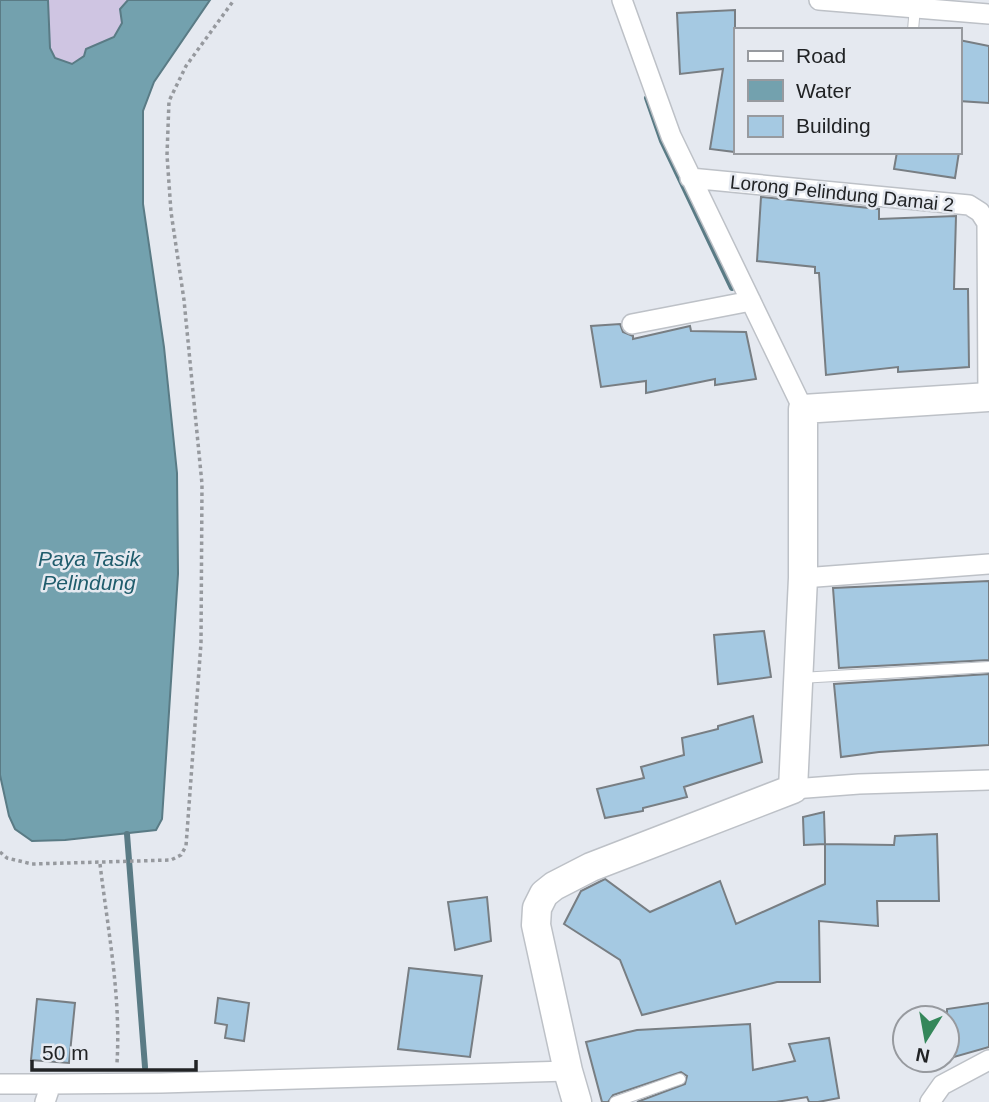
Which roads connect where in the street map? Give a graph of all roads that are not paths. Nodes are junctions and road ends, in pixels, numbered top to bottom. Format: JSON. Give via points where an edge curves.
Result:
{"nodes":[{"id":1,"x":622,"y":0,"type":"edge"},
{"id":2,"x":819,"y":0,"type":"edge"},
{"id":3,"x":915,"y":7,"type":"junction"},
{"id":4,"x":989,"y":14,"type":"edge"},
{"id":5,"x":913,"y":28,"type":"edge"},
{"id":6,"x":690,"y":178,"type":"junction"},
{"id":7,"x":751,"y":301,"type":"junction"},
{"id":8,"x":632,"y":324,"type":"dead end"},
{"id":9,"x":988,"y":397,"type":"edge"},
{"id":10,"x":803,"y":409,"type":"junction"},
{"id":11,"x":989,"y":564,"type":"edge"},
{"id":12,"x":803,"y":578,"type":"junction"},
{"id":13,"x":989,"y":667,"type":"edge"},
{"id":14,"x":799,"y":678,"type":"junction"},
{"id":15,"x":989,"y":780,"type":"edge"},
{"id":16,"x":793,"y":789,"type":"junction"},
{"id":17,"x":989,"y":1060,"type":"edge"},
{"id":18,"x":568,"y":1071,"type":"junction"},
{"id":19,"x":680,"y":1079,"type":"dead end"},
{"id":20,"x":0,"y":1084,"type":"edge"},
{"id":21,"x":48,"y":1093,"type":"edge"},
{"id":22,"x":577,"y":1102,"type":"edge"},
{"id":23,"x":615,"y":1102,"type":"edge"},
{"id":24,"x":930,"y":1102,"type":"edge"}],
"edges":[{"from":1,"to":6,"type":"street"},
{"from":2,"to":3,"type":"street"},
{"from":3,"to":4,"type":"street"},
{"from":3,"to":5,"type":"lane"},
{"from":6,"to":7,"type":"street"},
{"from":6,"to":9,"type":"street","name":"Lorong Pelindung Damai 2","via":[[969,205],[979,212],[987,223]]},
{"from":7,"to":8,"type":"street"},
{"from":7,"to":10,"type":"street"},
{"from":9,"to":10,"type":"street"},
{"from":10,"to":12,"type":"street"},
{"from":11,"to":12,"type":"street"},
{"from":12,"to":14,"type":"street"},
{"from":13,"to":14,"type":"lane"},
{"from":14,"to":16,"type":"street"},
{"from":15,"to":16,"type":"street"},
{"from":16,"to":18,"type":"street","via":[[591,867],[544,894],[536,926]]},
{"from":17,"to":24,"type":"street","via":[[942,1085]]},
{"from":18,"to":21,"type":"street","via":[[115,1084]]},
{"from":18,"to":22,"type":"street"},
{"from":19,"to":23,"type":"lane"},
{"from":20,"to":21,"type":"street"}]}
